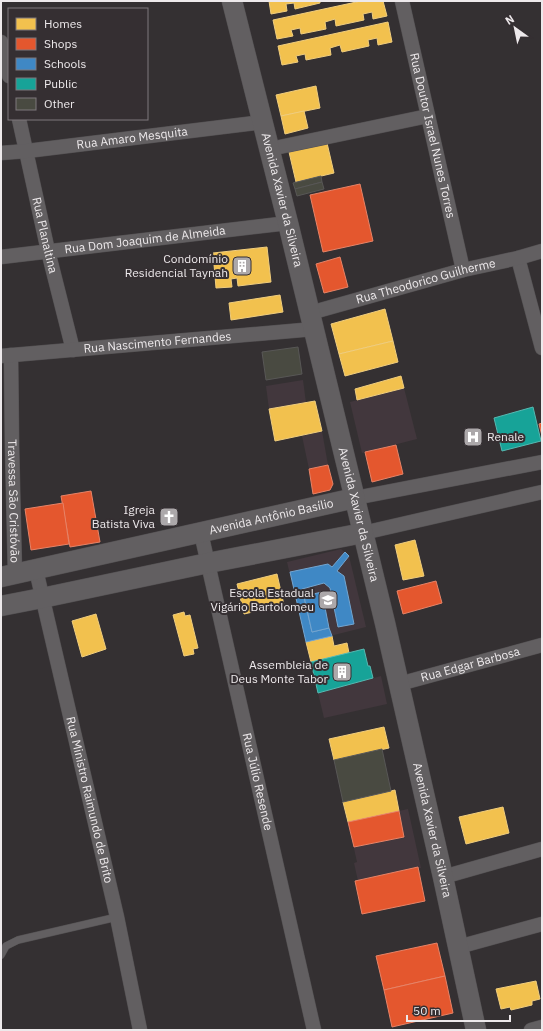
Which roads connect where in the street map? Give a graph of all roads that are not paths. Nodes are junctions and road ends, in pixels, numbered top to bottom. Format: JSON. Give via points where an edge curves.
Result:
{"nodes":[{"id":1,"x":232,"y":1,"type":"edge"},
{"id":2,"x":402,"y":1,"type":"edge"},
{"id":3,"x":1,"y":42,"type":"edge"},
{"id":4,"x":8,"y":72,"type":"edge"},
{"id":5,"x":428,"y":116,"type":"junction"},
{"id":6,"x":19,"y":120,"type":"edge"},
{"id":7,"x":263,"y":122,"type":"junction"},
{"id":8,"x":270,"y":149,"type":"junction"},
{"id":9,"x":27,"y":151,"type":"junction"},
{"id":10,"x":1,"y":153,"type":"edge"},
{"id":11,"x":288,"y":223,"type":"junction"},
{"id":12,"x":48,"y":251,"type":"junction"},
{"id":13,"x":542,"y":251,"type":"edge"},
{"id":14,"x":1,"y":257,"type":"edge"},
{"id":15,"x":518,"y":258,"type":"junction"},
{"id":16,"x":463,"y":270,"type":"junction"},
{"id":17,"x":312,"y":321,"type":"junction"},
{"id":18,"x":542,"y":348,"type":"edge"},
{"id":19,"x":73,"y":350,"type":"junction"},
{"id":20,"x":6,"y":356,"type":"edge"},
{"id":21,"x":6,"y":446,"type":"edge"},
{"id":22,"x":542,"y":462,"type":"edge"},
{"id":23,"x":542,"y":492,"type":"edge"},
{"id":24,"x":355,"y":498,"type":"junction"},
{"id":25,"x":201,"y":533,"type":"junction"},
{"id":26,"x":363,"y":533,"type":"junction"},
{"id":27,"x":208,"y":562,"type":"junction"},
{"id":28,"x":36,"y":570,"type":"junction"},
{"id":29,"x":8,"y":576,"type":"edge"},
{"id":30,"x":42,"y":598,"type":"junction"},
{"id":31,"x":1,"y":606,"type":"edge"},
{"id":32,"x":542,"y":645,"type":"edge"},
{"id":33,"x":399,"y":684,"type":"junction"},
{"id":34,"x":542,"y":849,"type":"edge"},
{"id":35,"x":443,"y":877,"type":"junction"},
{"id":36,"x":117,"y":917,"type":"junction"},
{"id":37,"x":542,"y":924,"type":"edge"},
{"id":38,"x":458,"y":947,"type":"junction"},
{"id":39,"x":1,"y":955,"type":"edge"},
{"id":40,"x":542,"y":1028,"type":"edge"},
{"id":41,"x":140,"y":1030,"type":"edge"},
{"id":42,"x":314,"y":1030,"type":"edge"},
{"id":43,"x":476,"y":1030,"type":"edge"},
{"id":44,"x":531,"y":1030,"type":"edge"}],
"edges":[{"from":1,"to":7,"type":"main road","name":"Avenida Xavier da Silveira"},
{"from":2,"to":5,"type":"street","name":"Rua Doutor Israel Nunes Torres"},
{"from":3,"to":4,"type":"street"},
{"from":5,"to":8,"type":"street"},
{"from":5,"to":16,"type":"street","name":"Rua Doutor Israel Nunes Torres"},
{"from":6,"to":9,"type":"street","name":"Rua Planaltina"},
{"from":7,"to":8,"type":"main road","name":"Avenida Xavier da Silveira"},
{"from":7,"to":9,"type":"street","name":"Rua Amaro Mesquita"},
{"from":8,"to":11,"type":"main road","name":"Avenida Xavier da Silveira"},
{"from":9,"to":10,"type":"street","name":"Rua Amaro Mesquita"},
{"from":9,"to":12,"type":"street","name":"Rua Planaltina"},
{"from":11,"to":12,"type":"street","name":"Rua Dom Joaquim de Almeida"},
{"from":11,"to":17,"type":"main road","name":"Avenida Xavier da Silveira"},
{"from":12,"to":14,"type":"street","name":"Rua Dom Joaquim de Almeida"},
{"from":12,"to":19,"type":"street","name":"Rua Planaltina"},
{"from":13,"to":15,"type":"street","name":"Rua Theodorico Guilherme"},
{"from":15,"to":16,"type":"street","name":"Rua Theodorico Guilherme"},
{"from":15,"to":18,"type":"street"},
{"from":16,"to":17,"type":"street","name":"Rua Theodorico Guilherme"},
{"from":17,"to":19,"type":"street","name":"Rua Nascimento Fernandes"},
{"from":17,"to":24,"type":"main road","name":"Avenida Xavier da Silveira"},
{"from":19,"to":20,"type":"street","name":"Rua Nascimento Fernandes"},
{"from":20,"to":21,"type":"street","name":"Travessa São Cristóvão"},
{"from":21,"to":29,"type":"street","name":"Travessa São Cristóvão"},
{"from":22,"to":24,"type":"street","name":"Avenida Antônio Basílio"},
{"from":23,"to":26,"type":"street"},
{"from":24,"to":25,"type":"main road","name":"Avenida Antônio Basílio"},
{"from":24,"to":26,"type":"main road","name":"Avenida Xavier da Silveira"},
{"from":25,"to":27,"type":"street","name":"Rua Júlio Resende"},
{"from":25,"to":28,"type":"main road","name":"Avenida Antônio Basílio"},
{"from":26,"to":27,"type":"main road"},
{"from":26,"to":33,"type":"main road","name":"Avenida Xavier da Silveira"},
{"from":27,"to":30,"type":"main road"},
{"from":27,"to":42,"type":"street","name":"Rua Júlio Resende"},
{"from":28,"to":29,"type":"main road","name":"Avenida Antônio Basílio"},
{"from":28,"to":30,"type":"street","name":"Rua Ministro Raimundo de Brito"},
{"from":30,"to":31,"type":"main road"},
{"from":30,"to":36,"type":"street","name":"Rua Ministro Raimundo de Brito"},
{"from":32,"to":33,"type":"street","name":"Rua Edgar Barbosa"},
{"from":33,"to":35,"type":"main road","name":"Avenida Xavier da Silveira"},
{"from":34,"to":35,"type":"street"},
{"from":35,"to":38,"type":"main road","name":"Avenida Xavier da Silveira"},
{"from":36,"to":39,"type":"lane","via":[[18,940],[6,946]]},
{"from":36,"to":41,"type":"street","name":"Rua Ministro Raimundo de Brito"},
{"from":37,"to":38,"type":"street"},
{"from":38,"to":43,"type":"main road","name":"Avenida Xavier da Silveira"},
{"from":40,"to":44,"type":"street"}]}
